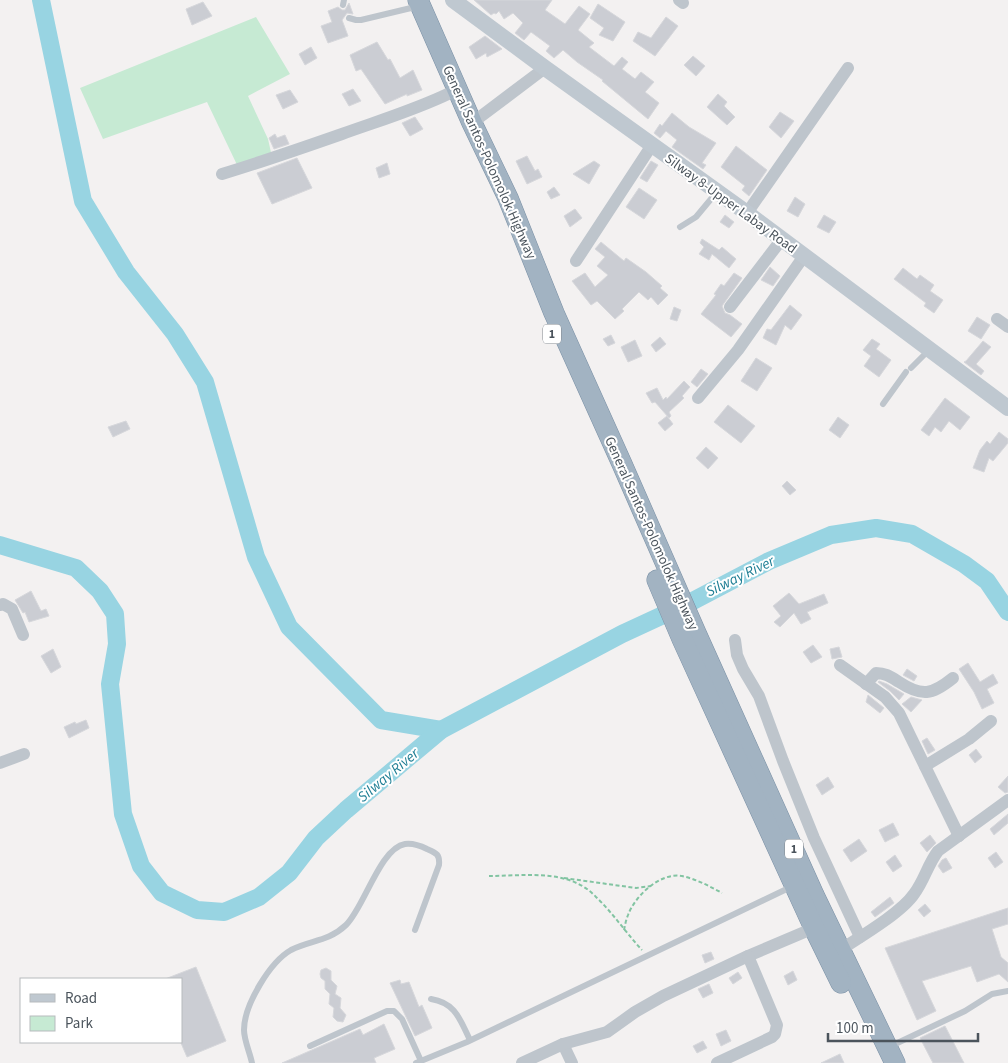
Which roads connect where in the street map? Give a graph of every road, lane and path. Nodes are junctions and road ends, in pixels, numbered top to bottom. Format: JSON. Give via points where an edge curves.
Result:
{"nodes":[{"id":1,"x":453,"y":0,"type":"edge"},
{"id":2,"x":413,"y":2,"type":"edge"},
{"id":3,"x":349,"y":18,"type":"dead end"},
{"id":4,"x":545,"y":68,"type":"junction"},
{"id":5,"x":848,"y":68,"type":"dead end"},
{"id":6,"x":450,"y":93,"type":"junction"},
{"id":7,"x":472,"y":124,"type":"junction"},
{"id":8,"x":652,"y":145,"type":"junction"},
{"id":9,"x":222,"y":174,"type":"dead end"},
{"id":10,"x":717,"y":192,"type":"junction"},
{"id":11,"x":747,"y":213,"type":"junction"},
{"id":12,"x":680,"y":227,"type":"dead end"},
{"id":13,"x":782,"y":239,"type":"junction"},
{"id":14,"x":804,"y":256,"type":"junction"},
{"id":15,"x":576,"y":261,"type":"dead end"},
{"id":16,"x":730,"y":307,"type":"dead end"},
{"id":17,"x":998,"y":319,"type":"dead end"},
{"id":18,"x":1008,"y":327,"type":"edge"},
{"id":19,"x":930,"y":350,"type":"junction"},
{"id":20,"x":698,"y":398,"type":"dead end"},
{"id":21,"x":883,"y":404,"type":"dead end"},
{"id":22,"x":1008,"y":408,"type":"edge"},
{"id":23,"x":661,"y":572,"type":"junction"},
{"id":24,"x":0,"y":605,"type":"edge"},
{"id":25,"x":23,"y":635,"type":"dead end"},
{"id":26,"x":689,"y":636,"type":"junction"},
{"id":27,"x":735,"y":640,"type":"dead end"},
{"id":28,"x":840,"y":665,"type":"dead end"},
{"id":29,"x":953,"y":678,"type":"dead end"},
{"id":30,"x":866,"y":684,"type":"junction"},
{"id":31,"x":992,"y":721,"type":"dead end"},
{"id":32,"x":24,"y":754,"type":"dead end"},
{"id":33,"x":0,"y":763,"type":"edge"},
{"id":34,"x":925,"y":766,"type":"junction"},
{"id":35,"x":1008,"y":800,"type":"edge"},
{"id":36,"x":960,"y":836,"type":"junction"},
{"id":37,"x":489,"y":876,"type":"dead end"},
{"id":38,"x":562,"y":878,"type":"junction"},
{"id":39,"x":652,"y":886,"type":"junction"},
{"id":40,"x":794,"y":886,"type":"junction"},
{"id":41,"x":722,"y":894,"type":"dead end"},
{"id":42,"x":814,"y":928,"type":"junction"},
{"id":43,"x":415,"y":930,"type":"dead end"},
{"id":44,"x":624,"y":930,"type":"junction"},
{"id":45,"x":860,"y":937,"type":"junction"},
{"id":46,"x":840,"y":950,"type":"junction"},
{"id":47,"x":648,"y":955,"type":"junction"},
{"id":48,"x":748,"y":956,"type":"junction"},
{"id":49,"x":1008,"y":991,"type":"edge"},
{"id":50,"x":431,"y":999,"type":"dead end"},
{"id":51,"x":470,"y":1040,"type":"junction"},
{"id":52,"x":563,"y":1044,"type":"junction"},
{"id":53,"x":310,"y":1046,"type":"dead end"},
{"id":54,"x":888,"y":1058,"type":"edge"},
{"id":55,"x":419,"y":1062,"type":"edge"},
{"id":56,"x":252,"y":1063,"type":"edge"},
{"id":57,"x":522,"y":1063,"type":"edge"},
{"id":58,"x":572,"y":1063,"type":"edge"},
{"id":59,"x":717,"y":1063,"type":"edge"}],
"edges":[{"from":1,"to":4,"type":"main road","name":"Silway 8-Upper Labay Road"},
{"from":2,"to":3,"type":"lane","via":[[361,20]]},
{"from":2,"to":6,"type":"highway","number":"1"},
{"from":2,"to":7,"type":"highway","name":"General Santos-Polomolok Highway","number":"1"},
{"from":4,"to":7,"type":"street"},
{"from":4,"to":8,"type":"main road","name":"Silway 8-Upper Labay Road"},
{"from":5,"to":11,"type":"street"},
{"from":6,"to":9,"type":"street","via":[[428,104]]},
{"from":6,"to":23,"type":"highway","number":"1"},
{"from":7,"to":23,"type":"highway","name":"General Santos-Polomolok Highway","number":"1","via":[[508,198]]},
{"from":8,"to":10,"type":"main road","name":"Silway 8-Upper Labay Road"},
{"from":8,"to":15,"type":"street"},
{"from":10,"to":11,"type":"main road","name":"Silway 8-Upper Labay Road"},
{"from":10,"to":12,"type":"lane","via":[[696,217]]},
{"from":11,"to":13,"type":"main road","name":"Silway 8-Upper Labay Road"},
{"from":13,"to":14,"type":"main road","name":"Silway 8-Upper Labay Road"},
{"from":13,"to":16,"type":"street"},
{"from":14,"to":19,"type":"main road","name":"Silway 8-Upper Labay Road"},
{"from":14,"to":20,"type":"street","via":[[738,350]]},
{"from":17,"to":18,"type":"street"},
{"from":19,"to":21,"type":"lane","via":[[909,370]]},
{"from":19,"to":22,"type":"main road","name":"Silway 8-Upper Labay Road"},
{"from":23,"to":26,"type":"highway","number":"1"},
{"from":24,"to":25,"type":"street","via":[[12,609]]},
{"from":26,"to":40,"type":"highway","number":"1"},
{"from":26,"to":46,"type":"highway","name":"General Santos-Polomolok Highway","number":"1"},
{"from":27,"to":45,"type":"street","via":[[742,669],[759,696],[814,838]]},
{"from":28,"to":30,"type":"street"},
{"from":29,"to":30,"type":"street","via":[[930,692],[914,690],[881,673],[876,673]]},
{"from":30,"to":34,"type":"street","via":[[885,697],[899,713]]},
{"from":31,"to":34,"type":"street"},
{"from":32,"to":33,"type":"street"},
{"from":34,"to":36,"type":"street"},
{"from":35,"to":36,"type":"street"},
{"from":36,"to":45,"type":"street","via":[[934,856],[913,896]]},
{"from":37,"to":38,"type":"path","via":[[547,875]]},
{"from":38,"to":39,"type":"path","via":[[636,888]]},
{"from":38,"to":44,"type":"path","via":[[584,886],[596,896]]},
{"from":39,"to":41,"type":"path","via":[[663,879],[680,876]]},
{"from":39,"to":44,"type":"path","via":[[637,898]]},
{"from":40,"to":42,"type":"highway","number":"1"},
{"from":40,"to":47,"type":"lane"},
{"from":42,"to":48,"type":"street"},
{"from":42,"to":54,"type":"highway","number":"1"},
{"from":43,"to":56,"type":"lane","via":[[440,858],[437,853],[418,845],[405,844],[396,848],[380,867],[347,924],[322,940],[292,950],[278,960],[247,1011],[244,1030]]},
{"from":44,"to":47,"type":"path"},
{"from":45,"to":46,"type":"street"},
{"from":46,"to":54,"type":"highway","name":"General Santos-Polomolok Highway","number":"1"},
{"from":47,"to":51,"type":"lane"},
{"from":48,"to":52,"type":"street","via":[[663,996],[606,1032]]},
{"from":48,"to":59,"type":"street","via":[[777,1030],[772,1037]]},
{"from":49,"to":54,"type":"lane","via":[[992,994]]},
{"from":50,"to":51,"type":"lane","via":[[446,1002],[452,1008]]},
{"from":51,"to":55,"type":"lane"},
{"from":52,"to":57,"type":"street"},
{"from":52,"to":58,"type":"street"},
{"from":53,"to":55,"type":"lane","via":[[386,1011],[394,1011],[402,1019]]}]}
